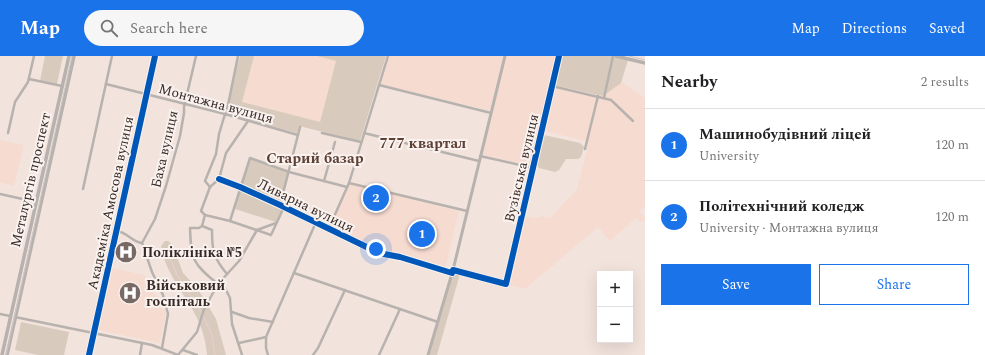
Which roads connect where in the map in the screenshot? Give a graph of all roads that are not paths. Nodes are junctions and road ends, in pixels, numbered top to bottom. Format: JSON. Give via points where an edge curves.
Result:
{"nodes":[{"id":1,"x":34,"y":56,"type":"edge"},
{"id":2,"x":69,"y":56,"type":"edge"},
{"id":3,"x":74,"y":56,"type":"edge"},
{"id":4,"x":112,"y":56,"type":"edge"},
{"id":5,"x":155,"y":56,"type":"edge"},
{"id":6,"x":196,"y":56,"type":"edge"},
{"id":7,"x":238,"y":56,"type":"edge"},
{"id":8,"x":388,"y":56,"type":"edge"},
{"id":9,"x":505,"y":56,"type":"edge"},
{"id":10,"x":559,"y":56,"type":"edge"},
{"id":11,"x":613,"y":56,"type":"edge"},
{"id":12,"x":616,"y":56,"type":"edge"},
{"id":13,"x":645,"y":63,"type":"edge"},
{"id":14,"x":29,"y":79,"type":"junction"},
{"id":15,"x":106,"y":84,"type":"junction"},
{"id":16,"x":378,"y":85,"type":"junction"},
{"id":17,"x":62,"y":86,"type":"junction"},
{"id":18,"x":552,"y":86,"type":"junction"},
{"id":19,"x":67,"y":87,"type":"junction"},
{"id":20,"x":146,"y":94,"type":"junction"},
{"id":21,"x":598,"y":96,"type":"junction"},
{"id":22,"x":604,"y":98,"type":"junction"},
{"id":23,"x":185,"y":104,"type":"junction"},
{"id":24,"x":491,"y":113,"type":"junction"},
{"id":25,"x":225,"y":114,"type":"junction"},
{"id":26,"x":248,"y":121,"type":"junction"},
{"id":27,"x":633,"y":121,"type":"dead end"},
{"id":28,"x":300,"y":127,"type":"dead end"},
{"id":29,"x":8,"y":133,"type":"dead end"},
{"id":30,"x":322,"y":133,"type":"dead end"},
{"id":31,"x":364,"y":133,"type":"junction"},
{"id":32,"x":298,"y":135,"type":"junction"},
{"id":33,"x":335,"y":142,"type":"dead end"},
{"id":34,"x":361,"y":142,"type":"junction"},
{"id":35,"x":585,"y":149,"type":"dead end"},
{"id":36,"x":480,"y":156,"type":"junction"},
{"id":37,"x":479,"y":161,"type":"junction"},
{"id":38,"x":533,"y":168,"type":"junction"},
{"id":39,"x":289,"y":172,"type":"junction"},
{"id":40,"x":219,"y":179,"type":"junction"},
{"id":41,"x":324,"y":181,"type":"junction"},
{"id":42,"x":349,"y":183,"type":"junction"},
{"id":43,"x":210,"y":187,"type":"junction"},
{"id":44,"x":240,"y":187,"type":"junction"},
{"id":45,"x":348,"y":187,"type":"junction"},
{"id":46,"x":83,"y":189,"type":"dead end"},
{"id":47,"x":0,"y":194,"type":"edge"},
{"id":48,"x":36,"y":202,"type":"junction"},
{"id":49,"x":41,"y":204,"type":"junction"},
{"id":50,"x":280,"y":205,"type":"junction"},
{"id":51,"x":284,"y":207,"type":"junction"},
{"id":52,"x":467,"y":211,"type":"junction"},
{"id":53,"x":205,"y":214,"type":"junction"},
{"id":54,"x":230,"y":221,"type":"junction"},
{"id":55,"x":277,"y":222,"type":"junction"},
{"id":56,"x":316,"y":222,"type":"junction"},
{"id":57,"x":202,"y":226,"type":"junction"},
{"id":58,"x":328,"y":228,"type":"junction"},
{"id":59,"x":116,"y":230,"type":"junction"},
{"id":60,"x":257,"y":230,"type":"junction"},
{"id":61,"x":142,"y":243,"type":"junction"},
{"id":62,"x":452,"y":272,"type":"junction"},
{"id":63,"x":294,"y":273,"type":"junction"},
{"id":64,"x":226,"y":274,"type":"junction"},
{"id":65,"x":221,"y":280,"type":"junction"},
{"id":66,"x":218,"y":284,"type":"junction"},
{"id":67,"x":506,"y":284,"type":"joint"},
{"id":68,"x":345,"y":290,"type":"junction"},
{"id":69,"x":400,"y":309,"type":"junction"},
{"id":70,"x":232,"y":312,"type":"junction"},
{"id":71,"x":0,"y":314,"type":"edge"},
{"id":72,"x":10,"y":316,"type":"junction"},
{"id":73,"x":15,"y":317,"type":"junction"},
{"id":74,"x":273,"y":322,"type":"junction"},
{"id":75,"x":438,"y":322,"type":"junction"},
{"id":76,"x":94,"y":333,"type":"junction"},
{"id":77,"x":266,"y":337,"type":"junction"},
{"id":78,"x":142,"y":343,"type":"junction"},
{"id":79,"x":239,"y":343,"type":"junction"},
{"id":80,"x":162,"y":348,"type":"junction"},
{"id":81,"x":183,"y":350,"type":"junction"},
{"id":82,"x":2,"y":355,"type":"edge"},
{"id":83,"x":7,"y":355,"type":"edge"},
{"id":84,"x":89,"y":355,"type":"edge"},
{"id":85,"x":140,"y":355,"type":"edge"},
{"id":86,"x":178,"y":355,"type":"edge"},
{"id":87,"x":197,"y":355,"type":"edge"},
{"id":88,"x":242,"y":355,"type":"edge"},
{"id":89,"x":268,"y":355,"type":"edge"},
{"id":90,"x":313,"y":355,"type":"edge"},
{"id":91,"x":379,"y":355,"type":"edge"},
{"id":92,"x":428,"y":355,"type":"edge"}],
"edges":[{"from":1,"to":14,"type":"street"},
{"from":2,"to":17,"type":"main road","name":"Металургів проспект"},
{"from":3,"to":19,"type":"main road","name":"Металургів проспект"},
{"from":4,"to":15,"type":"street"},
{"from":5,"to":20,"type":"street","name":"Академіка Амосова вулиця"},
{"from":6,"to":23,"type":"street","name":"Баха вулиця"},
{"from":7,"to":25,"type":"street"},
{"from":8,"to":16,"type":"street","name":"Ливарна вулиця"},
{"from":9,"to":24,"type":"main road"},
{"from":10,"to":18,"type":"street","name":"Вузівська вулиця"},
{"from":11,"to":22,"type":"street"},
{"from":12,"to":13,"type":"main road"},
{"from":14,"to":17,"type":"street"},
{"from":14,"to":29,"type":"street","via":[[15,102]]},
{"from":15,"to":20,"type":"street","name":"Монтажна вулиця"},
{"from":15,"to":46,"type":"street"},
{"from":16,"to":24,"type":"street"},
{"from":16,"to":31,"type":"street","name":"Ливарна вулиця"},
{"from":17,"to":19,"type":"main road"},
{"from":17,"to":48,"type":"main road","name":"Металургів проспект"},
{"from":18,"to":21,"type":"street"},
{"from":18,"to":38,"type":"street","name":"Вузівська вулиця"},
{"from":19,"to":49,"type":"main road","name":"Металургів проспект"},
{"from":20,"to":23,"type":"street","name":"Монтажна вулиця"},
{"from":20,"to":59,"type":"street","name":"Академіка Амосова вулиця"},
{"from":21,"to":22,"type":"street"},
{"from":21,"to":35,"type":"street"},
{"from":22,"to":27,"type":"street","via":[[611,100]]},
{"from":23,"to":25,"type":"street","name":"Монтажна вулиця"},
{"from":23,"to":61,"type":"street","name":"Баха вулиця","via":[[180,136],[166,186],[155,219]]},
{"from":24,"to":36,"type":"main road"},
{"from":25,"to":26,"type":"street","name":"Монтажна вулиця"},
{"from":25,"to":43,"type":"street","via":[[216,154],[205,181]]},
{"from":26,"to":32,"type":"street","name":"Монтажна вулиця"},
{"from":26,"to":40,"type":"street","via":[[226,153]]},
{"from":28,"to":32,"type":"street"},
{"from":30,"to":34,"type":"street"},
{"from":31,"to":34,"type":"street","name":"Ливарна вулиця"},
{"from":31,"to":37,"type":"street"},
{"from":32,"to":39,"type":"street"},
{"from":33,"to":41,"type":"street"},
{"from":34,"to":42,"type":"street","name":"Ливарна вулиця"},
{"from":36,"to":37,"type":"main road"},
{"from":36,"to":38,"type":"street"},
{"from":37,"to":52,"type":"main road"},
{"from":38,"to":67,"type":"street","name":"Вузівська вулиця"},
{"from":39,"to":41,"type":"street"},
{"from":39,"to":44,"type":"street","via":[[250,158]]},
{"from":39,"to":50,"type":"street"},
{"from":40,"to":43,"type":"street"},
{"from":40,"to":44,"type":"street","name":"Ливарна вулиця"},
{"from":41,"to":45,"type":"street"},
{"from":42,"to":45,"type":"street","name":"Ливарна вулиця"},
{"from":42,"to":52,"type":"street"},
{"from":43,"to":53,"type":"street","via":[[202,211]]},
{"from":44,"to":50,"type":"street","name":"Ливарна вулиця"},
{"from":44,"to":54,"type":"street"},
{"from":45,"to":58,"type":"street","name":"Ливарна вулиця"},
{"from":47,"to":48,"type":"street"},
{"from":48,"to":49,"type":"main road"},
{"from":48,"to":72,"type":"main road","name":"Металургів проспект"},
{"from":49,"to":73,"type":"main road","name":"Металургів проспект"},
{"from":50,"to":51,"type":"street","name":"Ливарна вулиця"},
{"from":51,"to":55,"type":"street"},
{"from":51,"to":56,"type":"street","name":"Ливарна вулиця"},
{"from":52,"to":62,"type":"main road"},
{"from":53,"to":54,"type":"street"},
{"from":53,"to":57,"type":"street"},
{"from":54,"to":60,"type":"street"},
{"from":55,"to":60,"type":"street"},
{"from":55,"to":60,"type":"street","via":[[271,235]]},
{"from":56,"to":58,"type":"street","name":"Ливарна вулиця"},
{"from":56,"to":63,"type":"street"},
{"from":57,"to":64,"type":"street","via":[[212,230],[215,258]]},
{"from":57,"to":66,"type":"street","via":[[190,228],[192,254],[197,266]]},
{"from":58,"to":62,"type":"street","name":"Ливарна вулиця","via":[[379,252]]},
{"from":59,"to":61,"type":"street"},
{"from":59,"to":76,"type":"street","name":"Академіка Амосова вулиця"},
{"from":60,"to":64,"type":"street","via":[[239,261]]},
{"from":61,"to":80,"type":"street","via":[[168,314]]},
{"from":62,"to":67,"type":"street","name":"Ливарна вулиця"},
{"from":62,"to":75,"type":"main road"},
{"from":63,"to":68,"type":"street"},
{"from":63,"to":74,"type":"street"},
{"from":64,"to":65,"type":"street"},
{"from":65,"to":66,"type":"street"},
{"from":65,"to":70,"type":"street","via":[[230,298]]},
{"from":66,"to":81,"type":"street","via":[[200,318],[197,332]]},
{"from":68,"to":69,"type":"street"},
{"from":68,"to":90,"type":"street"},
{"from":69,"to":75,"type":"street"},
{"from":69,"to":91,"type":"street"},
{"from":70,"to":74,"type":"street"},
{"from":70,"to":79,"type":"street","via":[[233,328]]},
{"from":71,"to":72,"type":"street"},
{"from":72,"to":73,"type":"main road"},
{"from":72,"to":82,"type":"main road","name":"Металургів проспект"},
{"from":73,"to":76,"type":"street"},
{"from":73,"to":83,"type":"main road","name":"Металургів проспект"},
{"from":74,"to":77,"type":"street"},
{"from":75,"to":92,"type":"main road"},
{"from":76,"to":78,"type":"street"},
{"from":76,"to":84,"type":"street","name":"Академіка Амосова вулиця"},
{"from":77,"to":79,"type":"street"},
{"from":77,"to":89,"type":"street"},
{"from":78,"to":80,"type":"street"},
{"from":78,"to":85,"type":"street"},
{"from":79,"to":88,"type":"street"},
{"from":80,"to":86,"type":"street"},
{"from":81,"to":86,"type":"street"},
{"from":81,"to":87,"type":"street"}]}
